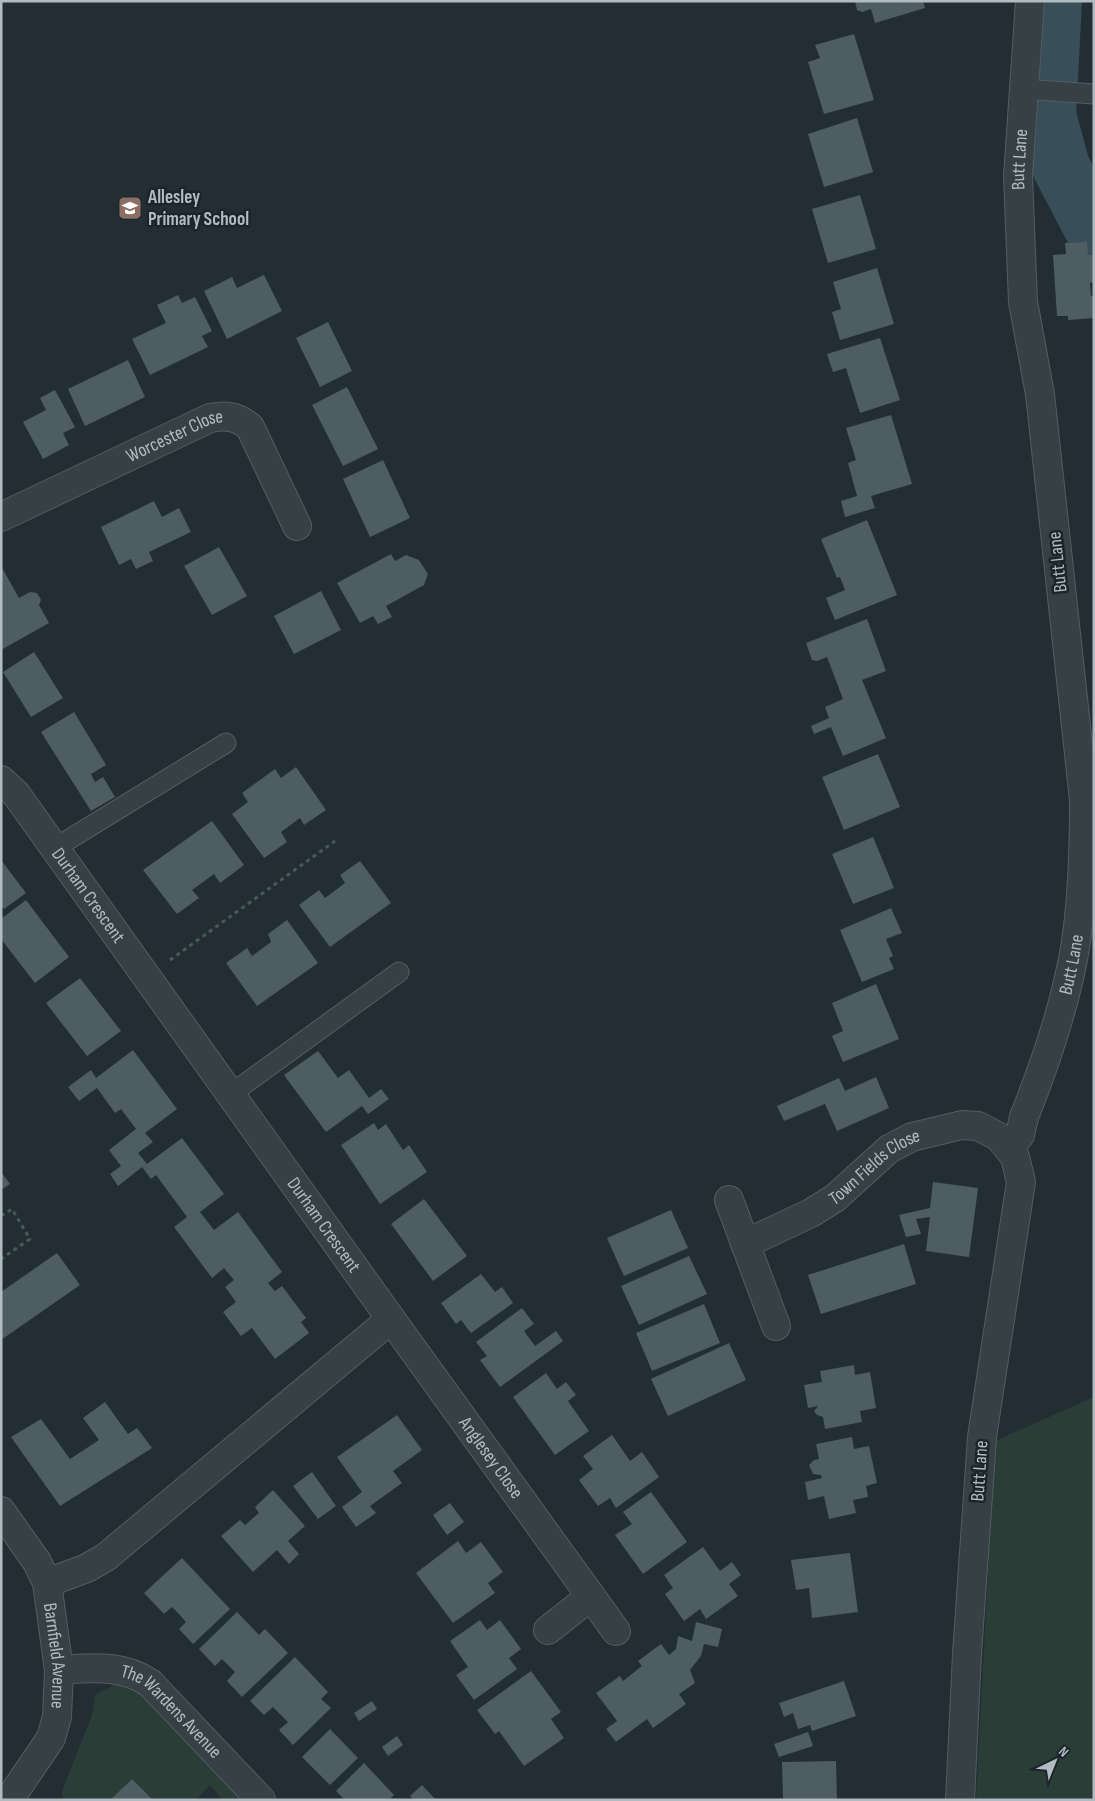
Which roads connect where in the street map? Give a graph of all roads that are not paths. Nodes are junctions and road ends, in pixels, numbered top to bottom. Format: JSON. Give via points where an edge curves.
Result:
{"nodes":[{"id":1,"x":1030,"y":1,"type":"edge"},
{"id":2,"x":1030,"y":89,"type":"junction"},
{"id":3,"x":1094,"y":94,"type":"edge"},
{"id":4,"x":1,"y":517,"type":"edge"},
{"id":5,"x":297,"y":526,"type":"dead end"},
{"id":6,"x":226,"y":743,"type":"dead end"},
{"id":7,"x":1,"y":780,"type":"edge"},
{"id":8,"x":55,"y":848,"type":"junction"},
{"id":9,"x":399,"y":972,"type":"dead end"},
{"id":10,"x":231,"y":1094,"type":"junction"},
{"id":11,"x":1009,"y":1147,"type":"junction"},
{"id":12,"x":730,"y":1200,"type":"dead end"},
{"id":13,"x":745,"y":1244,"type":"junction"},
{"id":14,"x":391,"y":1319,"type":"junction"},
{"id":15,"x":776,"y":1326,"type":"dead end"},
{"id":16,"x":1,"y":1510,"type":"edge"},
{"id":17,"x":47,"y":1583,"type":"junction"},
{"id":18,"x":591,"y":1596,"type":"junction"},
{"id":19,"x":548,"y":1630,"type":"dead end"},
{"id":20,"x":616,"y":1631,"type":"dead end"},
{"id":21,"x":59,"y":1670,"type":"junction"},
{"id":22,"x":9,"y":1800,"type":"edge"},
{"id":23,"x":261,"y":1800,"type":"edge"},
{"id":24,"x":960,"y":1800,"type":"edge"}],
"edges":[{"from":1,"to":2,"type":"street","name":"Butt Lane"},
{"from":2,"to":3,"type":"lane"},
{"from":2,"to":11,"type":"street","name":"Butt Lane","via":[[1018,176],[1023,302],[1040,394],[1084,800],[1084,863],[1075,948],[1059,1022],[1020,1135]]},
{"from":4,"to":5,"type":"street","name":"Worcester Close","via":[[210,418],[225,415],[241,419],[250,427]]},
{"from":6,"to":8,"type":"lane"},
{"from":7,"to":8,"type":"street","name":"Durham Crescent","via":[[16,794]]},
{"from":8,"to":10,"type":"street","name":"Durham Crescent"},
{"from":9,"to":10,"type":"lane"},
{"from":10,"to":14,"type":"street","name":"Durham Crescent"},
{"from":11,"to":13,"type":"street","name":"Town Fields Close","via":[[999,1137],[978,1126],[962,1125],[912,1137],[890,1149],[835,1198]]},
{"from":11,"to":24,"type":"street","name":"Butt Lane","via":[[1021,1182],[982,1437]]},
{"from":12,"to":13,"type":"street"},
{"from":13,"to":15,"type":"street"},
{"from":14,"to":17,"type":"street","via":[[106,1557]]},
{"from":14,"to":18,"type":"street","name":"Anglesey Close"},
{"from":16,"to":17,"type":"street","name":"Barnfield Avenue","via":[[37,1562]]},
{"from":17,"to":21,"type":"street","name":"Barnfield Avenue"},
{"from":18,"to":19,"type":"street"},
{"from":18,"to":20,"type":"street","name":"Anglesey Close"},
{"from":21,"to":22,"type":"street","name":"Barnfield Avenue","via":[[57,1717],[50,1738]]},
{"from":21,"to":23,"type":"street","name":"The Wardens Avenue","via":[[121,1669],[150,1683]]}]}
